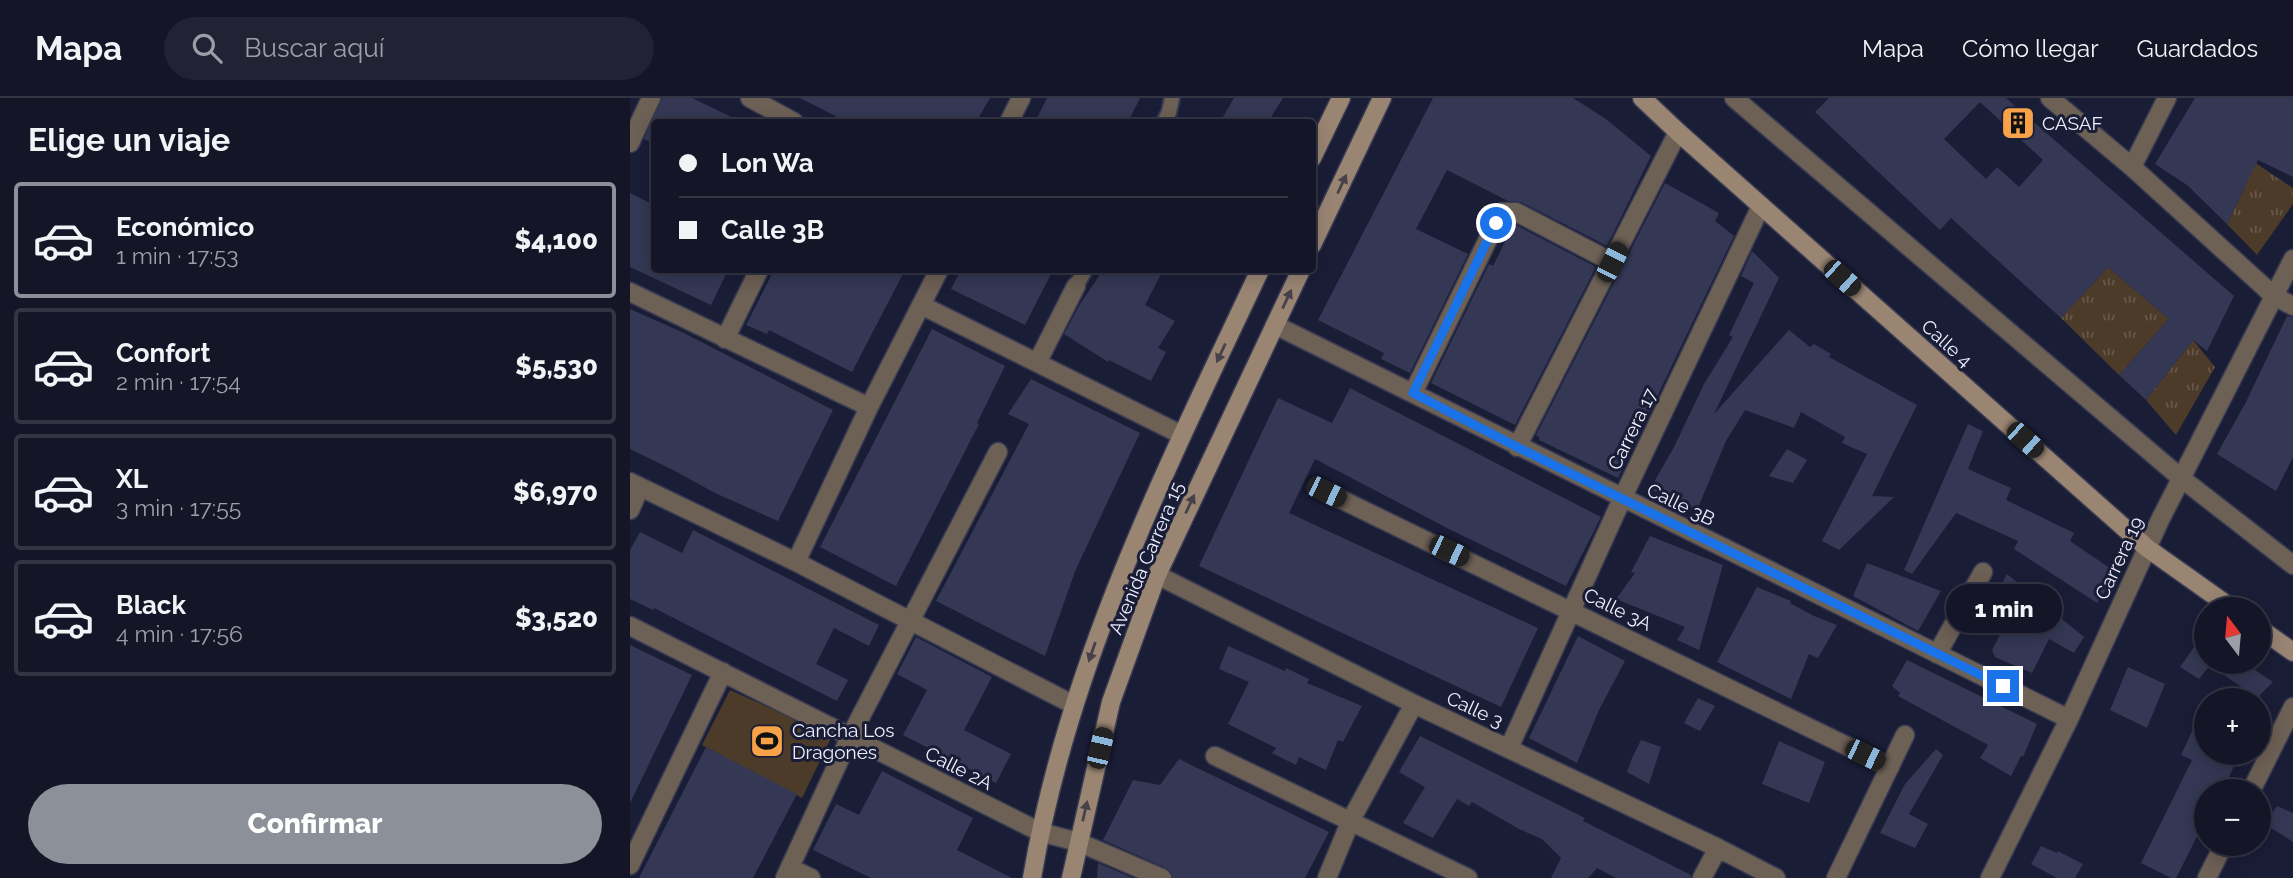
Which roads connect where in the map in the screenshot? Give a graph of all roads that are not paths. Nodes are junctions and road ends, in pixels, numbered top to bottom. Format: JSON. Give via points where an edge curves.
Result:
{"nodes":[{"id":1,"x":651,"y":98,"type":"edge"},
{"id":2,"x":1021,"y":98,"type":"edge"},
{"id":3,"x":1172,"y":98,"type":"edge"},
{"id":4,"x":1341,"y":98,"type":"edge"},
{"id":5,"x":1382,"y":98,"type":"edge"},
{"id":6,"x":1642,"y":98,"type":"edge"},
{"id":7,"x":1734,"y":98,"type":"edge"},
{"id":8,"x":2050,"y":98,"type":"edge"},
{"id":9,"x":2167,"y":98,"type":"edge"},
{"id":10,"x":757,"y":100,"type":"edge"},
{"id":11,"x":789,"y":119,"type":"edge"},
{"id":12,"x":1010,"y":119,"type":"edge"},
{"id":13,"x":1166,"y":119,"type":"edge"},
{"id":14,"x":1678,"y":132,"type":"junction"},
{"id":15,"x":630,"y":143,"type":"edge"},
{"id":16,"x":1316,"y":150,"type":"edge"},
{"id":17,"x":2132,"y":167,"type":"junction"},
{"id":18,"x":1761,"y":206,"type":"junction"},
{"id":19,"x":1316,"y":237,"type":"edge"},
{"id":20,"x":2293,"y":259,"type":"edge"},
{"id":21,"x":1612,"y":262,"type":"junction"},
{"id":22,"x":758,"y":273,"type":"edge"},
{"id":23,"x":938,"y":273,"type":"edge"},
{"id":24,"x":1083,"y":273,"type":"edge"},
{"id":25,"x":1259,"y":273,"type":"edge"},
{"id":26,"x":1300,"y":273,"type":"edge"},
{"id":27,"x":1076,"y":286,"type":"joint"},
{"id":28,"x":630,"y":292,"type":"edge"},
{"id":29,"x":2274,"y":296,"type":"junction"},
{"id":30,"x":922,"y":304,"type":"junction"},
{"id":31,"x":2293,"y":306,"type":"edge"},
{"id":32,"x":1275,"y":325,"type":"junction"},
{"id":33,"x":725,"y":339,"type":"junction"},
{"id":34,"x":1038,"y":361,"type":"junction"},
{"id":35,"x":1413,"y":393,"type":"junction"},
{"id":36,"x":869,"y":407,"type":"junction"},
{"id":37,"x":1182,"y":435,"type":"junction"},
{"id":38,"x":1517,"y":447,"type":"junction"},
{"id":39,"x":998,"y":452,"type":"dead end"},
{"id":40,"x":2181,"y":478,"type":"junction"},
{"id":41,"x":635,"y":485,"type":"edge"},
{"id":42,"x":1326,"y":492,"type":"dead end"},
{"id":43,"x":1622,"y":499,"type":"junction"},
{"id":44,"x":630,"y":510,"type":"edge"},
{"id":45,"x":2147,"y":548,"type":"junction"},
{"id":46,"x":796,"y":562,"type":"junction"},
{"id":47,"x":2293,"y":565,"type":"edge"},
{"id":48,"x":1983,"y":572,"type":"dead end"},
{"id":49,"x":1157,"y":575,"type":"junction"},
{"id":50,"x":2216,"y":597,"type":"edge"},
{"id":51,"x":1572,"y":610,"type":"junction"},
{"id":52,"x":911,"y":620,"type":"junction"},
{"id":53,"x":630,"y":626,"type":"edge"},
{"id":54,"x":2272,"y":637,"type":"edge"},
{"id":55,"x":2293,"y":652,"type":"edge"},
{"id":56,"x":1937,"y":654,"type":"junction"},
{"id":57,"x":723,"y":672,"type":"junction"},
{"id":58,"x":1414,"y":704,"type":"junction"},
{"id":59,"x":1074,"y":705,"type":"junction"},
{"id":60,"x":2293,"y":707,"type":"edge"},
{"id":61,"x":2069,"y":719,"type":"junction"},
{"id":62,"x":1905,"y":735,"type":"dead end"},
{"id":63,"x":850,"y":737,"type":"junction"},
{"id":64,"x":1508,"y":747,"type":"junction"},
{"id":65,"x":1215,"y":756,"type":"dead end"},
{"id":66,"x":1890,"y":767,"type":"junction"},
{"id":67,"x":2257,"y":779,"type":"edge"},
{"id":68,"x":1351,"y":820,"type":"junction"},
{"id":69,"x":1040,"y":832,"type":"junction"},
{"id":70,"x":1078,"y":842,"type":"junction"},
{"id":71,"x":1718,"y":848,"type":"junction"},
{"id":72,"x":2218,"y":856,"type":"edge"},
{"id":73,"x":630,"y":865,"type":"edge"},
{"id":74,"x":787,"y":873,"type":"edge"},
{"id":75,"x":811,"y":878,"type":"edge"},
{"id":76,"x":1032,"y":878,"type":"edge"},
{"id":77,"x":1071,"y":878,"type":"edge"},
{"id":78,"x":1162,"y":878,"type":"edge"},
{"id":79,"x":1327,"y":878,"type":"edge"},
{"id":80,"x":1468,"y":878,"type":"edge"},
{"id":81,"x":1702,"y":878,"type":"edge"},
{"id":82,"x":1776,"y":878,"type":"edge"},
{"id":83,"x":1836,"y":878,"type":"edge"},
{"id":84,"x":1990,"y":878,"type":"edge"},
{"id":85,"x":2207,"y":878,"type":"edge"}],
"edges":[{"from":1,"to":15,"type":"street"},
{"from":2,"to":12,"type":"street"},
{"from":3,"to":13,"type":"lane"},
{"from":4,"to":16,"type":"main road"},
{"from":19,"to":5,"type":"main road","one_way":true},
{"from":6,"to":14,"type":"main road","name":"Calle 4"},
{"from":7,"to":40,"type":"street"},
{"from":8,"to":17,"type":"street"},
{"from":9,"to":17,"type":"street"},
{"from":10,"to":11,"type":"street"},
{"from":14,"to":18,"type":"main road","name":"Calle 4"},
{"from":14,"to":21,"type":"street"},
{"from":17,"to":29,"type":"street"},
{"from":18,"to":43,"type":"street","name":"Carrera 17"},
{"from":18,"to":45,"type":"main road","name":"Calle 4"},
{"from":20,"to":29,"type":"street","name":"Carrera 19"},
{"from":21,"to":35,"type":"street","via":[[1516,212],[1503,212]]},
{"from":21,"to":38,"type":"street"},
{"from":22,"to":33,"type":"street"},
{"from":23,"to":30,"type":"street"},
{"from":24,"to":27,"type":"lane"},
{"from":25,"to":37,"type":"main road","name":"Avenida Carrera 15","one_way":true},
{"from":32,"to":26,"type":"main road","name":"Avenida Carrera 15","one_way":true},
{"from":27,"to":34,"type":"street"},
{"from":28,"to":33,"type":"street"},
{"from":29,"to":31,"type":"street"},
{"from":29,"to":40,"type":"street","name":"Carrera 19"},
{"from":30,"to":34,"type":"street"},
{"from":30,"to":36,"type":"street"},
{"from":32,"to":35,"type":"street","name":"Calle 3B"},
{"from":49,"to":32,"type":"main road","name":"Avenida Carrera 15","one_way":true},
{"from":33,"to":36,"type":"street"},
{"from":34,"to":37,"type":"street"},
{"from":35,"to":38,"type":"street","name":"Calle 3B"},
{"from":36,"to":46,"type":"street"},
{"from":37,"to":59,"type":"main road","name":"Avenida Carrera 15","one_way":true,"via":[[1110,602]]},
{"from":38,"to":43,"type":"street","name":"Calle 3B"},
{"from":39,"to":52,"type":"street"},
{"from":40,"to":45,"type":"street","name":"Carrera 19"},
{"from":40,"to":47,"type":"street"},
{"from":41,"to":44,"type":"street"},
{"from":41,"to":46,"type":"street"},
{"from":42,"to":51,"type":"street","name":"Calle 3A"},
{"from":43,"to":51,"type":"street","name":"Carrera 17"},
{"from":43,"to":56,"type":"street","name":"Calle 3B"},
{"from":45,"to":50,"type":"main road","name":"Calle 4"},
{"from":45,"to":61,"type":"street","name":"Carrera 19"},
{"from":46,"to":52,"type":"street"},
{"from":48,"to":56,"type":"street"},
{"from":49,"to":58,"type":"street","name":"Calle 3"},
{"from":70,"to":49,"type":"main road","name":"Avenida Carrera 15","one_way":true,"via":[[1111,702]]},
{"from":51,"to":64,"type":"street","name":"Carrera 17"},
{"from":51,"to":66,"type":"street","name":"Calle 3A"},
{"from":52,"to":59,"type":"street"},
{"from":52,"to":63,"type":"street"},
{"from":53,"to":57,"type":"street","name":"Calle 2A"},
{"from":54,"to":55,"type":"main road"},
{"from":56,"to":61,"type":"street","name":"Calle 3B"},
{"from":57,"to":63,"type":"street","name":"Calle 2A"},
{"from":57,"to":73,"type":"street"},
{"from":58,"to":64,"type":"street","name":"Calle 3"},
{"from":58,"to":68,"type":"street"},
{"from":59,"to":69,"type":"main road","name":"Avenida Carrera 15"},
{"from":60,"to":67,"type":"street"},
{"from":61,"to":84,"type":"street","name":"Carrera 19"},
{"from":62,"to":66,"type":"street"},
{"from":63,"to":69,"type":"street","name":"Calle 2A"},
{"from":63,"to":74,"type":"street"},
{"from":64,"to":71,"type":"street","name":"Calle 3"},
{"from":65,"to":68,"type":"street"},
{"from":66,"to":83,"type":"street"},
{"from":68,"to":79,"type":"street"},
{"from":68,"to":80,"type":"street"},
{"from":69,"to":70,"type":"street","name":"Calle 2A"},
{"from":69,"to":76,"type":"main road","name":"Avenida Carrera 15"},
{"from":70,"to":77,"type":"main road","name":"Avenida Carrera 15"},
{"from":70,"to":78,"type":"street","name":"Calle 2A"},
{"from":71,"to":81,"type":"street"},
{"from":71,"to":82,"type":"street","name":"Calle 3"},
{"from":72,"to":85,"type":"street"},
{"from":74,"to":75,"type":"street"}]}
